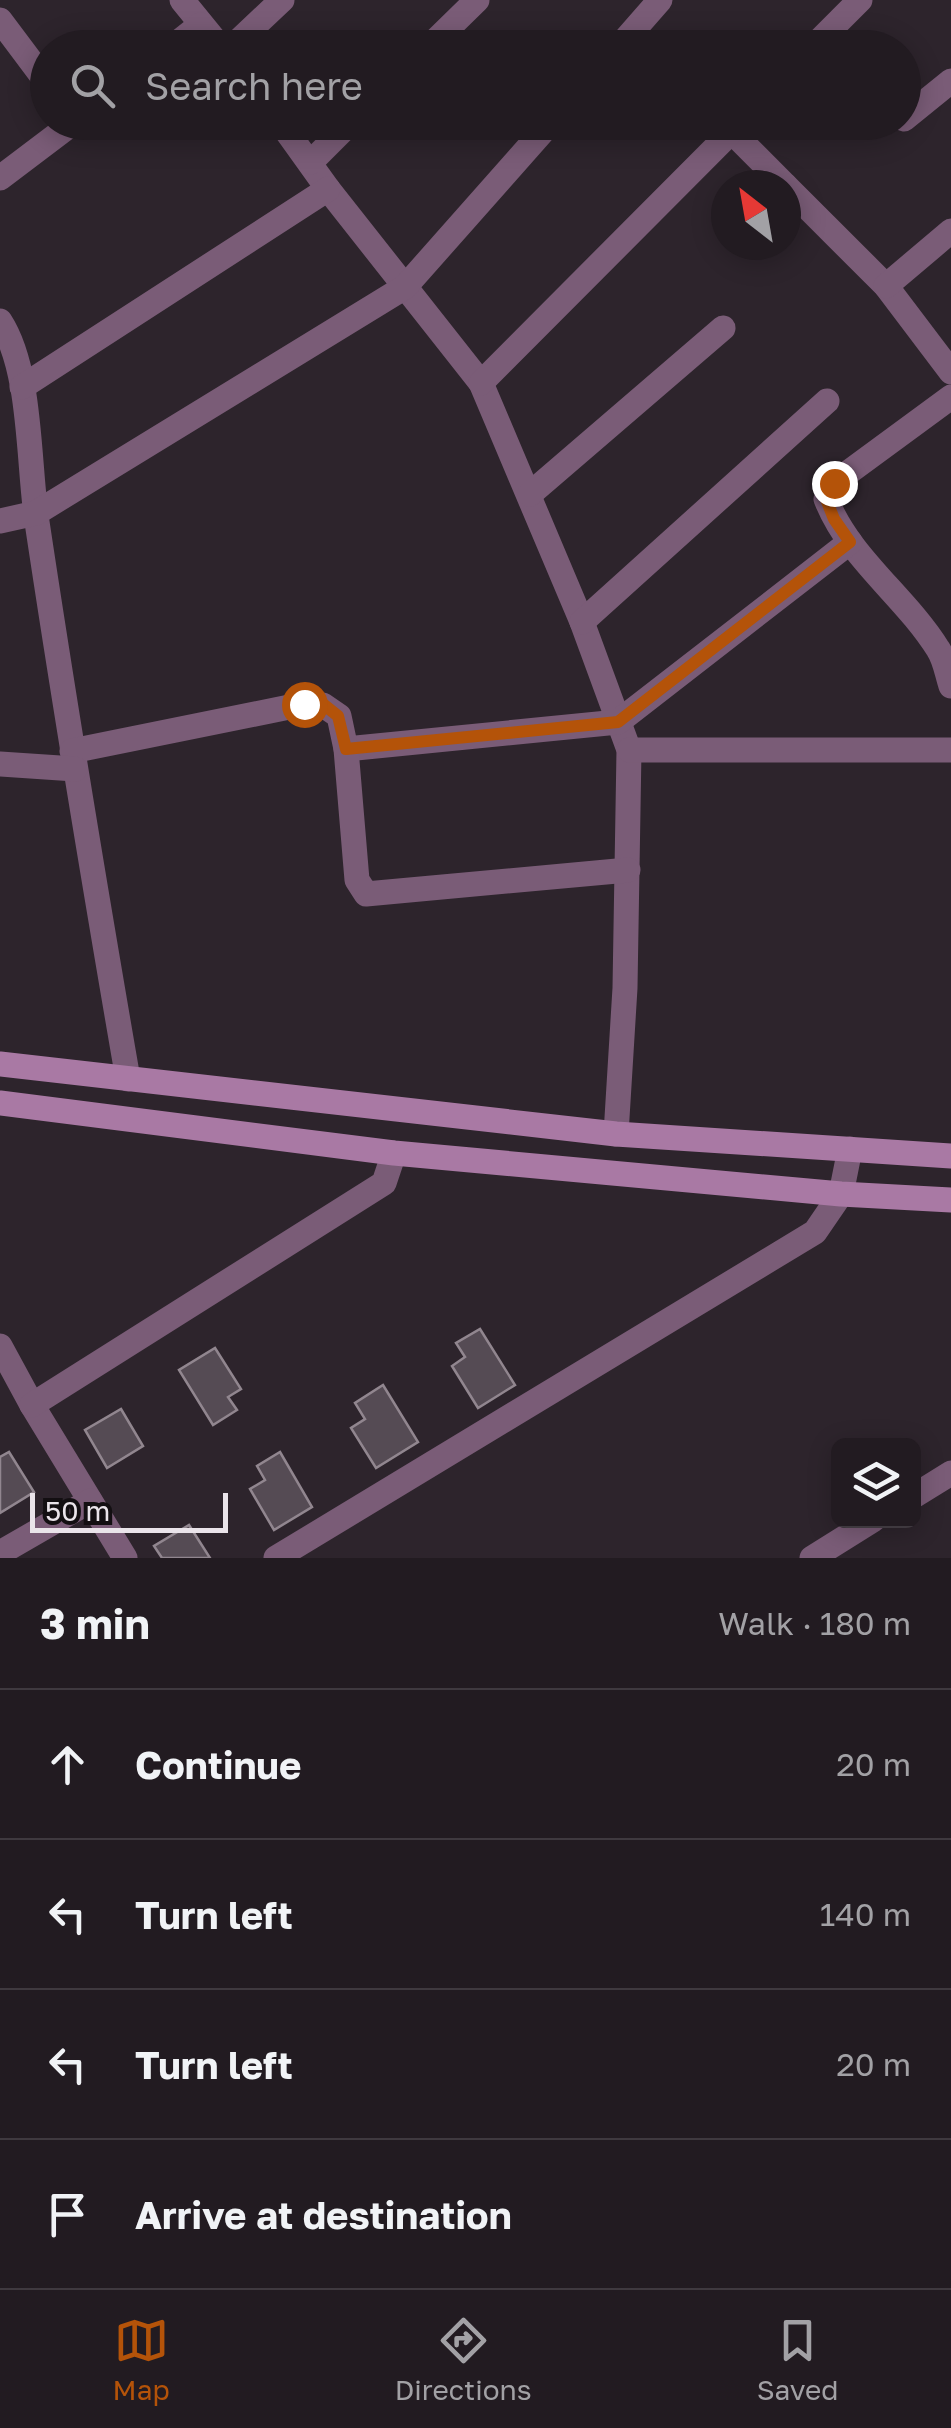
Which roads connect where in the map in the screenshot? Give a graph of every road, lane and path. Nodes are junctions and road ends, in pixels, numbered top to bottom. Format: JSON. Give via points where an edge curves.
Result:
{"nodes":[{"id":1,"x":182,"y":0,"type":"edge"},
{"id":2,"x":282,"y":0,"type":"edge"},
{"id":3,"x":477,"y":0,"type":"edge"},
{"id":4,"x":660,"y":0,"type":"edge"},
{"id":5,"x":860,"y":0,"type":"edge"},
{"id":6,"x":0,"y":20,"type":"edge"},
{"id":7,"x":200,"y":25,"type":"junction"},
{"id":8,"x":194,"y":30,"type":"edge"},
{"id":9,"x":205,"y":30,"type":"edge"},
{"id":10,"x":250,"y":30,"type":"edge"},
{"id":11,"x":446,"y":30,"type":"edge"},
{"id":12,"x":634,"y":30,"type":"edge"},
{"id":13,"x":833,"y":30,"type":"edge"},
{"id":14,"x":30,"y":60,"type":"edge"},
{"id":15,"x":951,"y":80,"type":"edge"},
{"id":16,"x":921,"y":104,"type":"edge"},
{"id":17,"x":50,"y":140,"type":"edge"},
{"id":18,"x":294,"y":140,"type":"edge"},
{"id":19,"x":333,"y":140,"type":"edge"},
{"id":20,"x":536,"y":140,"type":"edge"},
{"id":21,"x":724,"y":140,"type":"edge"},
{"id":22,"x":748,"y":140,"type":"edge"},
{"id":23,"x":311,"y":162,"type":"junction"},
{"id":24,"x":773,"y":170,"type":"edge"},
{"id":25,"x":0,"y":178,"type":"edge"},
{"id":26,"x":328,"y":190,"type":"junction"},
{"id":27,"x":801,"y":200,"type":"edge"},
{"id":28,"x":951,"y":231,"type":"edge"},
{"id":29,"x":886,"y":286,"type":"junction"},
{"id":30,"x":405,"y":287,"type":"junction"},
{"id":31,"x":0,"y":321,"type":"edge"},
{"id":32,"x":723,"y":328,"type":"dead end"},
{"id":33,"x":951,"y":372,"type":"edge"},
{"id":34,"x":481,"y":383,"type":"junction"},
{"id":35,"x":22,"y":387,"type":"junction"},
{"id":36,"x":951,"y":398,"type":"edge"},
{"id":37,"x":827,"y":401,"type":"dead end"},
{"id":38,"x":530,"y":494,"type":"junction"},
{"id":39,"x":36,"y":513,"type":"junction"},
{"id":40,"x":0,"y":521,"type":"edge"},
{"id":41,"x":850,"y":542,"type":"junction"},
{"id":42,"x":582,"y":622,"type":"junction"},
{"id":43,"x":946,"y":650,"type":"edge"},
{"id":44,"x":951,"y":686,"type":"edge"},
{"id":45,"x":618,"y":722,"type":"junction"},
{"id":46,"x":346,"y":749,"type":"junction"},
{"id":47,"x":629,"y":750,"type":"junction"},
{"id":48,"x":951,"y":750,"type":"edge"},
{"id":49,"x":73,"y":760,"type":"junction"},
{"id":50,"x":0,"y":764,"type":"edge"},
{"id":51,"x":628,"y":870,"type":"junction"},
{"id":52,"x":0,"y":1064,"type":"edge"},
{"id":53,"x":128,"y":1080,"type":"junction"},
{"id":54,"x":0,"y":1103,"type":"edge"},
{"id":55,"x":616,"y":1134,"type":"junction"},
{"id":56,"x":850,"y":1150,"type":"junction"},
{"id":57,"x":394,"y":1153,"type":"junction"},
{"id":58,"x":951,"y":1156,"type":"edge"},
{"id":59,"x":841,"y":1194,"type":"junction"},
{"id":60,"x":951,"y":1200,"type":"edge"},
{"id":61,"x":0,"y":1346,"type":"edge"},
{"id":62,"x":32,"y":1405,"type":"junction"},
{"id":63,"x":951,"y":1473,"type":"edge"},
{"id":64,"x":921,"y":1492,"type":"edge"},
{"id":65,"x":90,"y":1500,"type":"junction"},
{"id":66,"x":861,"y":1528,"type":"edge"},
{"id":67,"x":0,"y":1553,"type":"edge"},
{"id":68,"x":125,"y":1558,"type":"edge"},
{"id":69,"x":276,"y":1558,"type":"edge"},
{"id":70,"x":812,"y":1558,"type":"edge"}],
"edges":[{"from":1,"to":7,"type":"street"},
{"from":2,"to":10,"type":"street"},
{"from":3,"to":11,"type":"street"},
{"from":4,"to":12,"type":"street"},
{"from":5,"to":13,"type":"street"},
{"from":6,"to":14,"type":"street"},
{"from":7,"to":8,"type":"street"},
{"from":7,"to":9,"type":"street"},
{"from":15,"to":16,"type":"street"},
{"from":17,"to":25,"type":"street"},
{"from":18,"to":23,"type":"street"},
{"from":19,"to":23,"type":"street"},
{"from":20,"to":30,"type":"street"},
{"from":21,"to":34,"type":"street"},
{"from":22,"to":24,"type":"street"},
{"from":23,"to":26,"type":"street"},
{"from":26,"to":30,"type":"street"},
{"from":26,"to":35,"type":"street"},
{"from":27,"to":29,"type":"street"},
{"from":28,"to":29,"type":"street"},
{"from":29,"to":33,"type":"street"},
{"from":30,"to":34,"type":"street"},
{"from":30,"to":39,"type":"street"},
{"from":31,"to":35,"type":"street"},
{"from":32,"to":38,"type":"street"},
{"from":34,"to":38,"type":"street"},
{"from":35,"to":39,"type":"street"},
{"from":36,"to":41,"type":"street","via":[[834,483],[826,499]]},
{"from":37,"to":42,"type":"street"},
{"from":38,"to":42,"type":"street"},
{"from":39,"to":40,"type":"street"},
{"from":39,"to":49,"type":"street"},
{"from":41,"to":43,"type":"street"},
{"from":41,"to":45,"type":"street"},
{"from":42,"to":45,"type":"street"},
{"from":43,"to":44,"type":"street"},
{"from":45,"to":46,"type":"street"},
{"from":45,"to":47,"type":"street"},
{"from":46,"to":49,"type":"street","via":[[338,716],[323,704],[304,704]]},
{"from":46,"to":51,"type":"street","via":[[356,880],[366,894]]},
{"from":47,"to":48,"type":"street"},
{"from":47,"to":51,"type":"street"},
{"from":49,"to":50,"type":"street"},
{"from":49,"to":53,"type":"street"},
{"from":51,"to":55,"type":"street"},
{"from":52,"to":53,"type":"main road"},
{"from":53,"to":55,"type":"main road"},
{"from":54,"to":57,"type":"main road"},
{"from":55,"to":56,"type":"main road"},
{"from":56,"to":58,"type":"main road"},
{"from":56,"to":59,"type":"street"},
{"from":57,"to":59,"type":"main road"},
{"from":57,"to":62,"type":"street","via":[[384,1182]]},
{"from":59,"to":60,"type":"main road"},
{"from":59,"to":69,"type":"street","via":[[815,1232]]},
{"from":61,"to":62,"type":"street"},
{"from":62,"to":65,"type":"street"},
{"from":63,"to":64,"type":"street"},
{"from":65,"to":67,"type":"street"},
{"from":65,"to":68,"type":"street"},
{"from":66,"to":70,"type":"street"}]}
